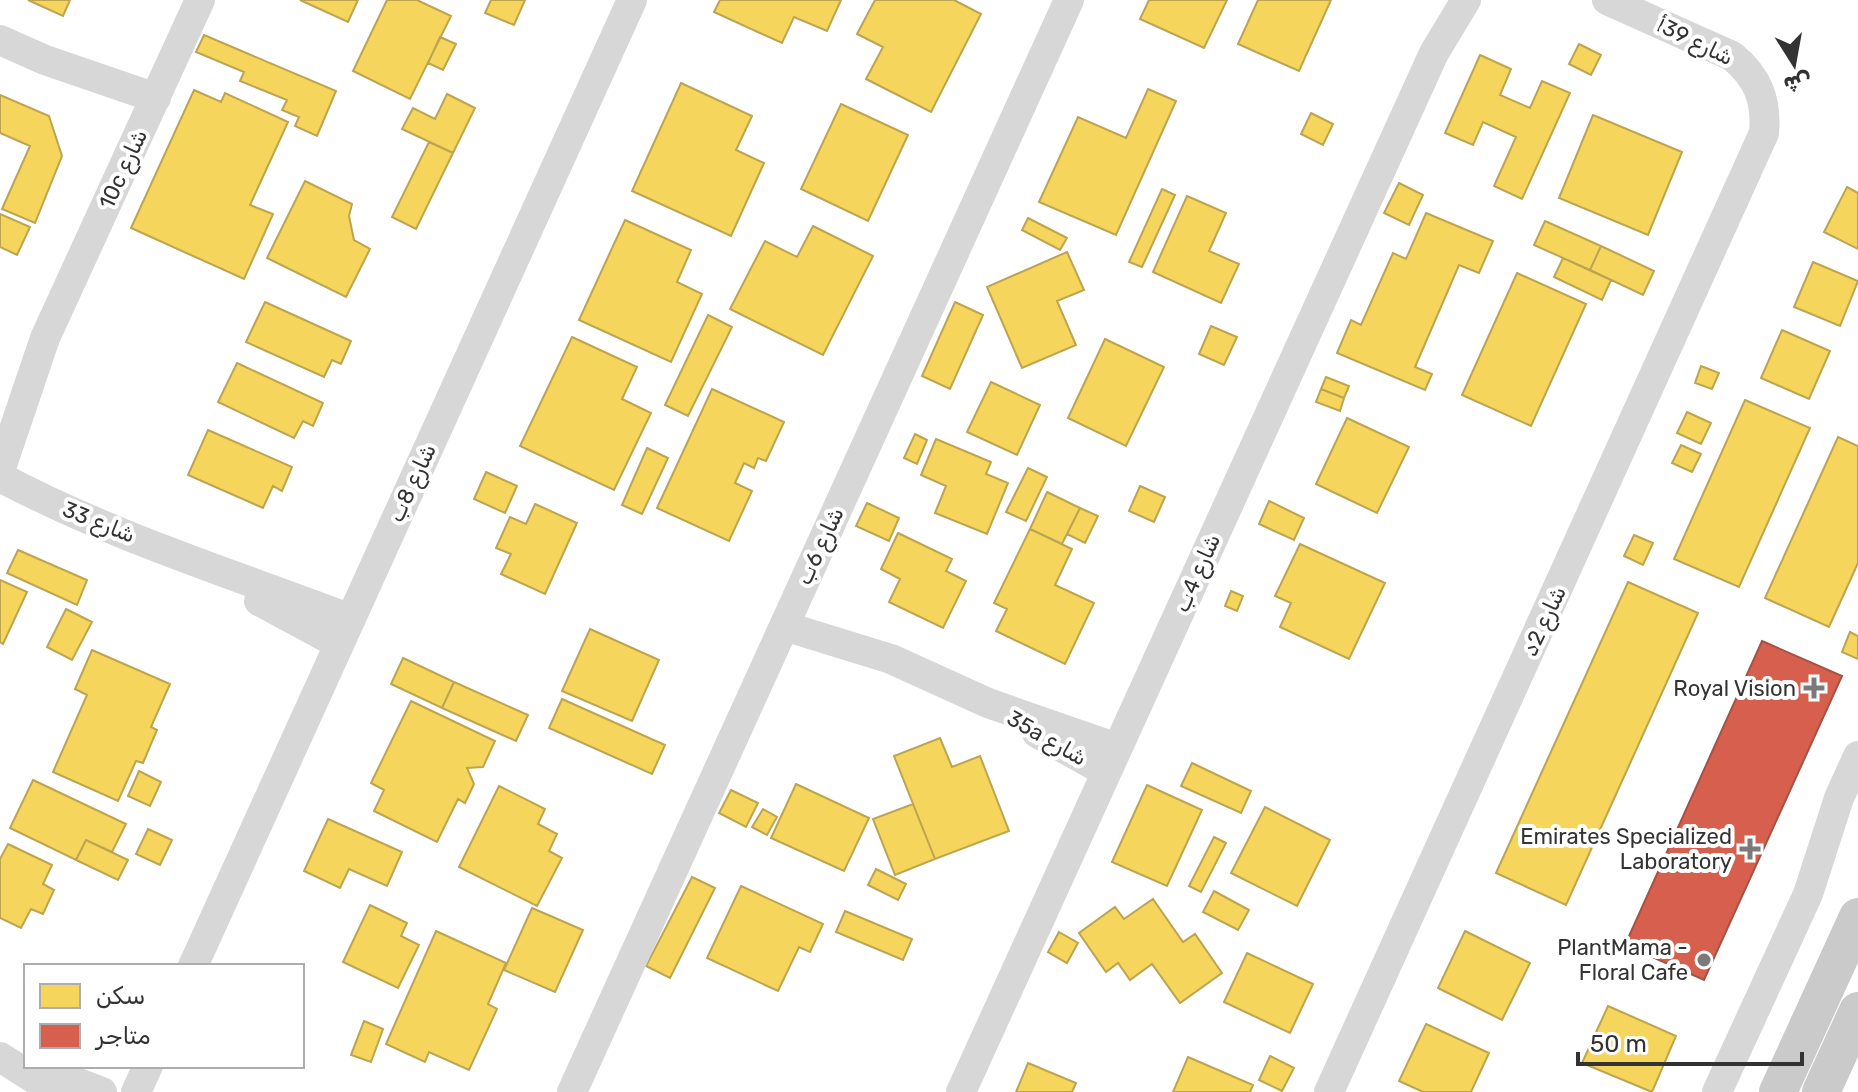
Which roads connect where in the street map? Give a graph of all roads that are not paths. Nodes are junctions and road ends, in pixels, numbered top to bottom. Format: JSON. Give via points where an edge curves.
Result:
{"nodes":[{"id":1,"x":200,"y":0,"type":"edge"},
{"id":2,"x":632,"y":0,"type":"edge"},
{"id":3,"x":1069,"y":0,"type":"edge"},
{"id":4,"x":1448,"y":0,"type":"edge"},
{"id":5,"x":1466,"y":0,"type":"edge"},
{"id":6,"x":1607,"y":0,"type":"edge"},
{"id":7,"x":0,"y":40,"type":"edge"},
{"id":8,"x":1434,"y":53,"type":"junction"},
{"id":9,"x":151,"y":108,"type":"junction"},
{"id":10,"x":1759,"y":150,"type":"joint"},
{"id":11,"x":45,"y":338,"type":"junction"},
{"id":12,"x":0,"y":416,"type":"edge"},
{"id":13,"x":0,"y":474,"type":"edge"},
{"id":14,"x":789,"y":615,"type":"junction"},
{"id":15,"x":345,"y":631,"type":"junction"},
{"id":16,"x":1858,"y":756,"type":"edge"},
{"id":17,"x":1112,"y":760,"type":"junction"},
{"id":18,"x":1858,"y":917,"type":"edge"},
{"id":19,"x":194,"y":964,"type":"edge"},
{"id":20,"x":1858,"y":1011,"type":"edge"},
{"id":21,"x":0,"y":1056,"type":"edge"},
{"id":22,"x":24,"y":1062,"type":"edge"},
{"id":23,"x":39,"y":1068,"type":"edge"},
{"id":24,"x":147,"y":1068,"type":"edge"},
{"id":25,"x":55,"y":1092,"type":"edge"},
{"id":26,"x":102,"y":1092,"type":"edge"},
{"id":27,"x":136,"y":1092,"type":"edge"},
{"id":28,"x":572,"y":1092,"type":"edge"},
{"id":29,"x":961,"y":1092,"type":"edge"},
{"id":30,"x":1329,"y":1092,"type":"edge"},
{"id":31,"x":1717,"y":1092,"type":"edge"},
{"id":32,"x":1778,"y":1092,"type":"edge"},
{"id":33,"x":1821,"y":1092,"type":"edge"}],
"edges":[{"from":1,"to":9,"type":"street","name":"10c شارع"},
{"from":2,"to":15,"type":"street","name":"شارع 8ب"},
{"from":3,"to":14,"type":"street","name":"شارع 6ب"},
{"from":4,"to":8,"type":"street","name":"شارع 4ب"},
{"from":5,"to":8,"type":"street","name":"شارع 4ب"},
{"from":6,"to":10,"type":"street","name":"شارع 39أ","via":[[1743,65],[1764,101]]},
{"from":7,"to":9,"type":"street","via":[[45,60],[80,84]]},
{"from":8,"to":17,"type":"street","name":"شارع 4ب"},
{"from":9,"to":11,"type":"street","name":"10c شارع"},
{"from":10,"to":30,"type":"street","name":"شارع 2د"},
{"from":11,"to":12,"type":"street","name":"10c شارع"},
{"from":11,"to":13,"type":"street","name":"10c شارع"},
{"from":13,"to":15,"type":"street","name":"شارع 33","via":[[34,495],[200,564],[235,588]]},
{"from":14,"to":17,"type":"street","name":"35a شارع"},
{"from":14,"to":28,"type":"street","name":"شارع 6ب"},
{"from":15,"to":19,"type":"street","name":"شارع 8ب"},
{"from":16,"to":31,"type":"street","via":[[1808,894]]},
{"from":17,"to":29,"type":"street","name":"شارع 4ب"},
{"from":18,"to":32,"type":"main road"},
{"from":20,"to":33,"type":"main road"},
{"from":21,"to":22,"type":"street"},
{"from":21,"to":25,"type":"street"},
{"from":23,"to":26,"type":"street"},
{"from":24,"to":27,"type":"street"}]}
